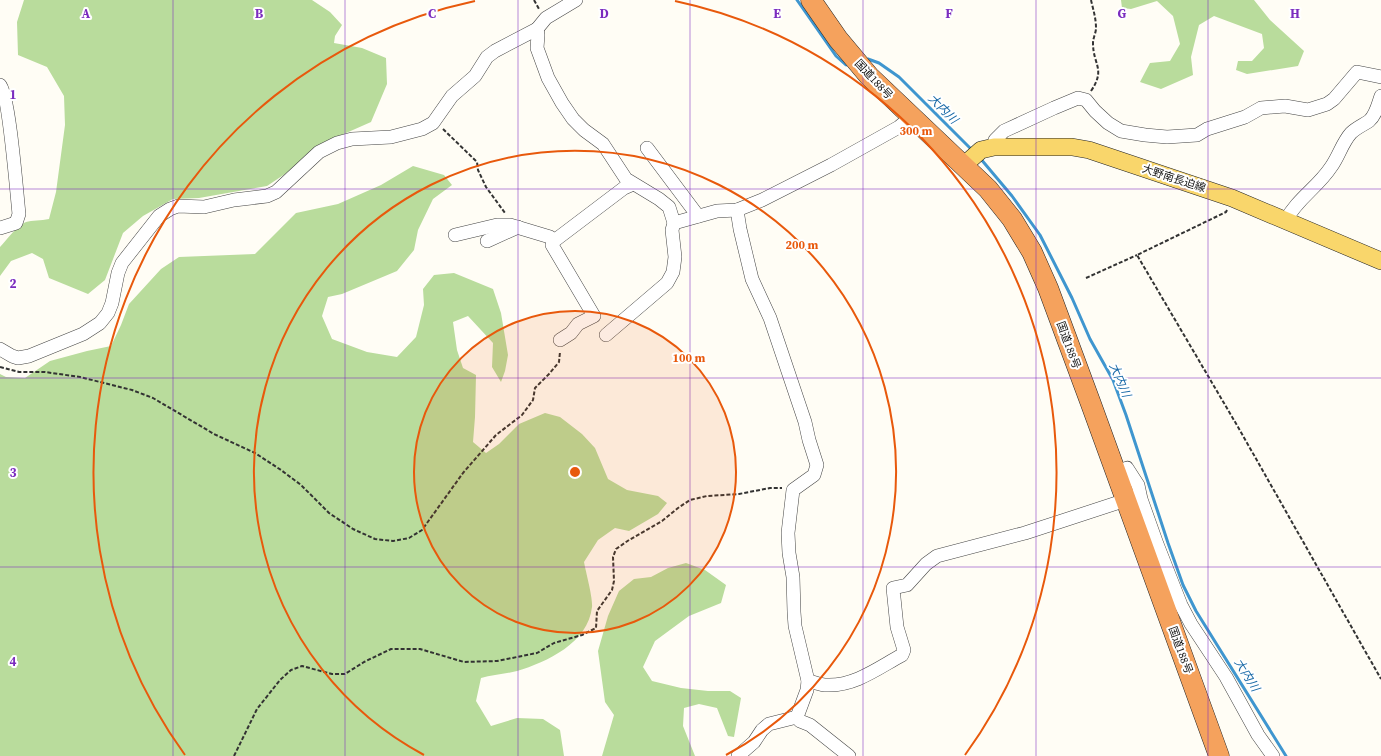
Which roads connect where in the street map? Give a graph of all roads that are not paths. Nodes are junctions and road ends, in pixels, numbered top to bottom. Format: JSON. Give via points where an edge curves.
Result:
{"nodes":[{"id":1,"x":576,"y":0,"type":"edge"},
{"id":2,"x":811,"y":0,"type":"edge"},
{"id":3,"x":537,"y":29,"type":"junction"},
{"id":4,"x":1381,"y":77,"type":"edge"},
{"id":5,"x":0,"y":85,"type":"edge"},
{"id":6,"x":1381,"y":96,"type":"edge"},
{"id":7,"x":911,"y":117,"type":"junction"},
{"id":8,"x":647,"y":148,"type":"dead end"},
{"id":9,"x":977,"y":156,"type":"junction"},
{"id":10,"x":634,"y":184,"type":"junction"},
{"id":11,"x":737,"y":210,"type":"junction"},
{"id":12,"x":698,"y":216,"type":"junction"},
{"id":13,"x":1286,"y":220,"type":"junction"},
{"id":14,"x":674,"y":223,"type":"junction"},
{"id":15,"x":518,"y":227,"type":"junction"},
{"id":16,"x":0,"y":228,"type":"edge"},
{"id":17,"x":455,"y":235,"type":"dead end"},
{"id":18,"x":487,"y":241,"type":"dead end"},
{"id":19,"x":554,"y":241,"type":"junction"},
{"id":20,"x":1381,"y":261,"type":"edge"},
{"id":21,"x":606,"y":335,"type":"dead end"},
{"id":22,"x":560,"y":340,"type":"road end"},
{"id":23,"x":0,"y":349,"type":"edge"},
{"id":24,"x":1116,"y":472,"type":"junction"},
{"id":25,"x":1126,"y":500,"type":"junction"},
{"id":26,"x":808,"y":681,"type":"junction"},
{"id":27,"x":797,"y":716,"type":"junction"},
{"id":28,"x":738,"y":756,"type":"edge"},
{"id":29,"x":849,"y":756,"type":"edge"},
{"id":30,"x":1220,"y":756,"type":"edge"},
{"id":31,"x":1273,"y":756,"type":"edge"}],
"edges":[{"from":1,"to":3,"type":"street","via":[[546,18]]},
{"from":2,"to":7,"type":"highway","name":"国道188号","via":[[838,39],[869,76]]},
{"from":3,"to":10,"type":"street","via":[[537,48],[541,60],[562,103],[584,130],[603,144],[626,179]]},
{"from":3,"to":23,"type":"street","via":[[487,57],[475,76],[452,96],[436,121],[422,128],[392,137],[352,139],[337,143],[319,152],[276,192],[267,196],[234,200],[204,208],[178,206],[170,209],[159,216],[122,263],[112,303],[100,323],[83,334],[29,356],[18,358]]},
{"from":4,"to":9,"type":"street","via":[[1357,72],[1327,104],[1308,110],[1285,106],[1261,108],[1245,117],[1207,129],[1197,135],[1145,135],[1121,131],[1108,123],[1086,100],[1078,98],[1004,131]]},
{"from":5,"to":16,"type":"street","via":[[3,87],[8,114],[19,214],[16,223]]},
{"from":6,"to":13,"type":"street","via":[[1370,120],[1350,134],[1331,168],[1301,199]]},
{"from":7,"to":9,"type":"highway","name":"国道188号"},
{"from":7,"to":11,"type":"street","via":[[899,127],[830,165]]},
{"from":8,"to":12,"type":"street"},
{"from":9,"to":13,"type":"main road","name":"大野南長迫線","via":[[1072,146],[1232,198]]},
{"from":9,"to":24,"type":"highway","name":"国道188号","via":[[988,189],[1012,219],[1032,252],[1048,288]]},
{"from":10,"to":14,"type":"street","via":[[670,207]]},
{"from":10,"to":19,"type":"street","via":[[624,188]]},
{"from":11,"to":12,"type":"street","via":[[717,211]]},
{"from":11,"to":26,"type":"street","via":[[752,279],[770,318],[817,465],[814,475],[793,490],[788,533],[795,626]]},
{"from":12,"to":14,"type":"street"},
{"from":13,"to":20,"type":"main road","name":"大野南長迫線"},
{"from":14,"to":21,"type":"street","via":[[672,230],[675,257],[673,272],[667,283]]},
{"from":15,"to":17,"type":"street","via":[[496,225]]},
{"from":15,"to":18,"type":"street"},
{"from":15,"to":19,"type":"street"},
{"from":19,"to":22,"type":"street","via":[[552,245],[557,256],[594,316],[578,324],[571,333]]},
{"from":24,"to":25,"type":"highway","name":"国道188号"},
{"from":24,"to":31,"type":"street","via":[[1127,468],[1138,485],[1181,605]]},
{"from":25,"to":26,"type":"street","via":[[1025,533],[937,556],[907,585],[893,588],[897,627],[904,650],[902,655],[859,679],[841,684],[826,685]]},
{"from":25,"to":30,"type":"highway","name":"国道188号"},
{"from":26,"to":27,"type":"street"},
{"from":27,"to":28,"type":"street","via":[[769,724]]},
{"from":27,"to":29,"type":"street","via":[[800,721],[810,725]]}]}
